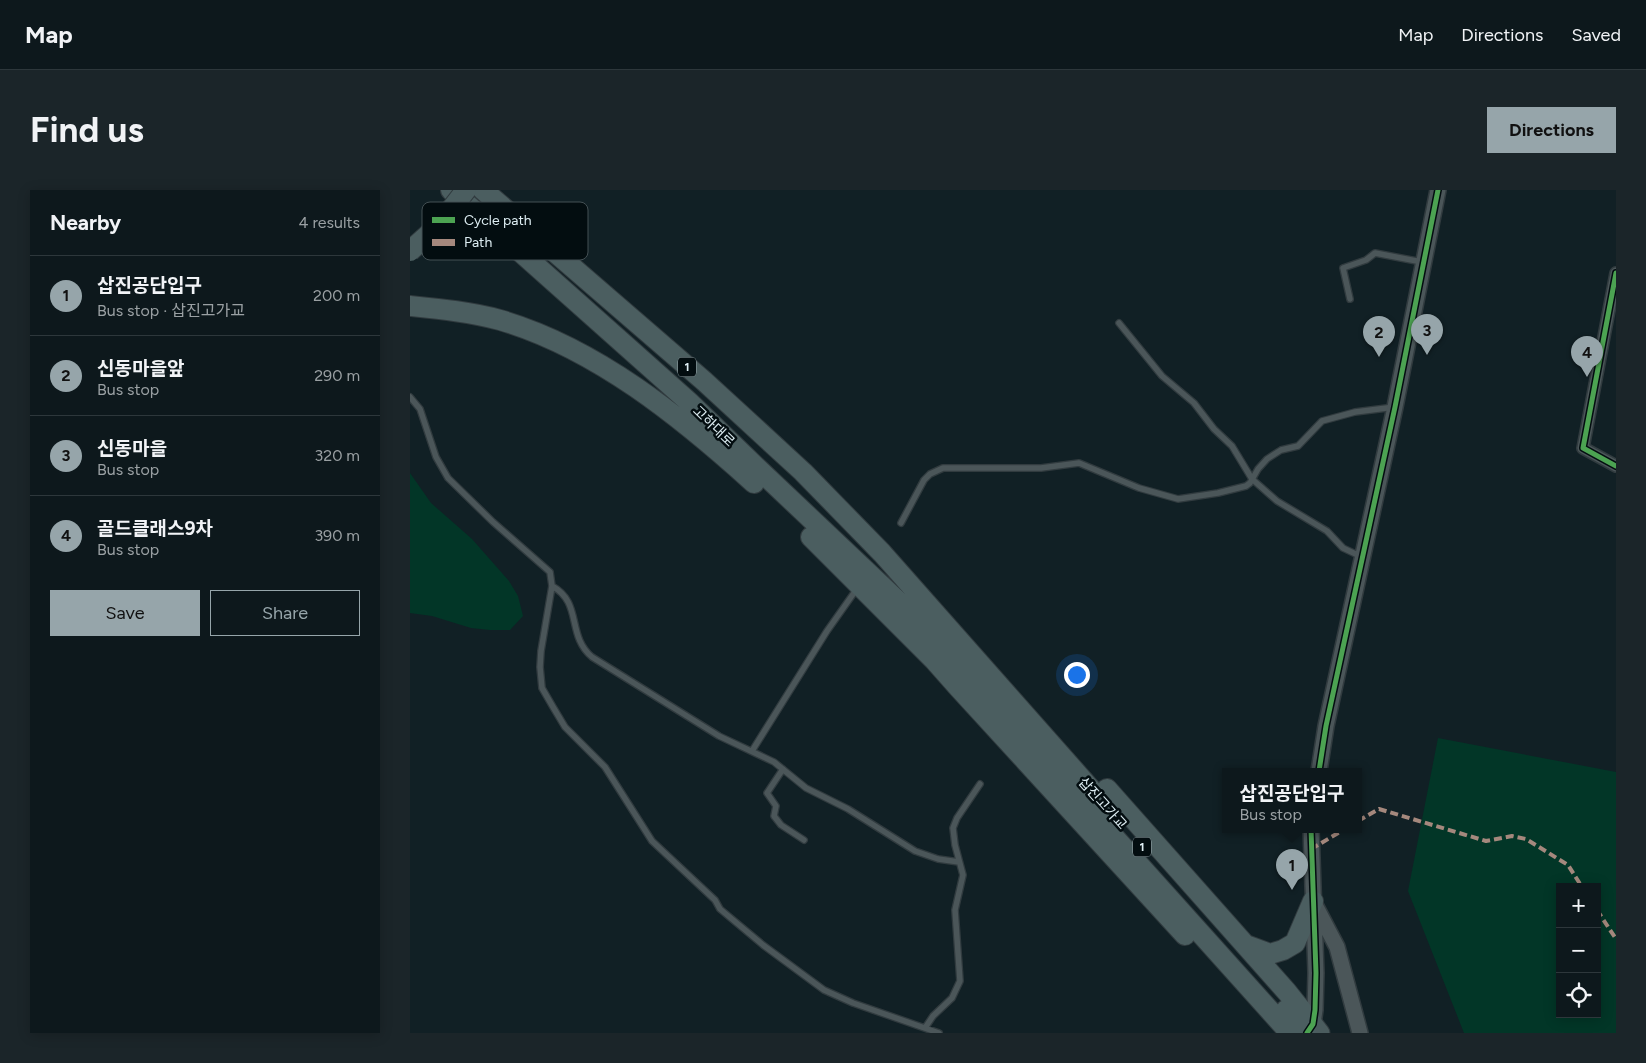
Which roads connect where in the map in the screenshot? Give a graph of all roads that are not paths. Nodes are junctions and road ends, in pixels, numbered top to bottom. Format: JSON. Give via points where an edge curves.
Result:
{"nodes":[{"id":1,"x":451,"y":190,"type":"edge"},
{"id":2,"x":466,"y":190,"type":"edge"},
{"id":3,"x":483,"y":190,"type":"edge"},
{"id":4,"x":1438,"y":190,"type":"edge"},
{"id":5,"x":457,"y":202,"type":"edge"},
{"id":6,"x":464,"y":202,"type":"edge"},
{"id":7,"x":497,"y":202,"type":"edge"},
{"id":8,"x":422,"y":240,"type":"edge"},
{"id":9,"x":410,"y":251,"type":"edge"},
{"id":10,"x":530,"y":260,"type":"edge"},
{"id":11,"x":563,"y":260,"type":"edge"},
{"id":12,"x":1424,"y":262,"type":"junction"},
{"id":13,"x":1616,"y":273,"type":"edge"},
{"id":14,"x":1350,"y":299,"type":"dead end"},
{"id":15,"x":1613,"y":302,"type":"edge"},
{"id":16,"x":410,"y":306,"type":"edge"},
{"id":17,"x":1119,"y":323,"type":"dead end"},
{"id":18,"x":410,"y":397,"type":"edge"},
{"id":19,"x":1395,"y":407,"type":"junction"},
{"id":20,"x":1616,"y":466,"type":"edge"},
{"id":21,"x":1252,"y":479,"type":"junction"},
{"id":22,"x":901,"y":523,"type":"dead end"},
{"id":23,"x":882,"y":553,"type":"junction"},
{"id":24,"x":1362,"y":557,"type":"junction"},
{"id":25,"x":552,"y":586,"type":"junction"},
{"id":26,"x":856,"y":590,"type":"dead end"},
{"id":27,"x":901,"y":604,"type":"junction"},
{"id":28,"x":935,"y":660,"type":"junction"},
{"id":29,"x":972,"y":667,"type":"junction"},
{"id":30,"x":752,"y":752,"type":"junction"},
{"id":31,"x":1319,"y":768,"type":"edge"},
{"id":32,"x":783,"y":769,"type":"junction"},
{"id":33,"x":980,"y":784,"type":"dead end"},
{"id":34,"x":1311,"y":833,"type":"edge"},
{"id":35,"x":804,"y":840,"type":"dead end"},
{"id":36,"x":959,"y":862,"type":"junction"},
{"id":37,"x":1313,"y":901,"type":"junction"},
{"id":38,"x":1244,"y":944,"type":"junction"},
{"id":39,"x":925,"y":1028,"type":"junction"},
{"id":40,"x":1312,"y":1031,"type":"edge"},
{"id":41,"x":939,"y":1033,"type":"edge"},
{"id":42,"x":1274,"y":1033,"type":"edge"},
{"id":43,"x":1290,"y":1033,"type":"edge"},
{"id":44,"x":1360,"y":1033,"type":"edge"}],
"edges":[{"from":1,"to":6,"type":"highway","name":"고하대로","number":"1"},
{"from":2,"to":5,"type":"highway","bridge":true},
{"from":3,"to":7,"type":"highway","name":"고하대로","number":"1"},
{"from":4,"to":12,"type":"street"},
{"from":8,"to":9,"type":"highway","bridge":true},
{"from":10,"to":27,"type":"highway","name":"고하대로","number":"1","via":[[689,402]]},
{"from":11,"to":23,"type":"highway","name":"고하대로","number":"1","via":[[748,421]]},
{"from":12,"to":14,"type":"lane","via":[[1375,253],[1366,260],[1343,268]]},
{"from":12,"to":19,"type":"street"},
{"from":13,"to":15,"type":"street"},
{"from":15,"to":20,"type":"street","via":[[1583,448]]},
{"from":16,"to":28,"type":"highway","via":[[475,314],[520,326],[564,344],[610,371],[666,410],[736,467],[786,512]]},
{"from":17,"to":21,"type":"lane","via":[[1162,376],[1194,403],[1232,446]]},
{"from":18,"to":25,"type":"lane","via":[[420,409],[436,457],[448,478],[550,572]]},
{"from":19,"to":21,"type":"lane","via":[[1354,412],[1322,421],[1298,446],[1281,450],[1267,459]]},
{"from":19,"to":24,"type":"street"},
{"from":21,"to":22,"type":"lane","via":[[1246,486],[1178,498],[1139,488],[1079,463],[1041,468],[943,468],[924,480]]},
{"from":21,"to":24,"type":"lane","via":[[1277,501],[1328,531],[1343,548]]},
{"from":23,"to":29,"type":"highway","name":"고하대로","number":"1"},
{"from":23,"to":38,"type":"highway","via":[[925,583]]},
{"from":24,"to":31,"type":"street"},
{"from":25,"to":30,"type":"lane","via":[[566,598],[580,642],[592,657],[719,736]]},
{"from":25,"to":39,"type":"lane","via":[[541,651],[542,688],[566,727],[605,767],[652,842],[720,908],[802,976],[852,1003]]},
{"from":26,"to":30,"type":"lane"},
{"from":27,"to":28,"type":"highway"},
{"from":27,"to":29,"type":"highway","name":"고하대로","number":"1"},
{"from":28,"to":42,"type":"highway"},
{"from":29,"to":40,"type":"highway","name":"삽진고가교","number":"1"},
{"from":29,"to":43,"type":"highway","name":"삽진고가교","number":"1"},
{"from":30,"to":32,"type":"lane"},
{"from":32,"to":35,"type":"lane","via":[[767,794],[776,806],[774,816],[781,825]]},
{"from":32,"to":36,"type":"lane","via":[[806,788],[848,809],[915,850],[938,859]]},
{"from":33,"to":36,"type":"lane","via":[[953,828]]},
{"from":34,"to":37,"type":"street"},
{"from":36,"to":39,"type":"lane","via":[[963,876],[954,918],[960,981],[952,998],[932,1016]]},
{"from":37,"to":38,"type":"highway","via":[[1295,943],[1270,954]]},
{"from":37,"to":40,"type":"street","via":[[1316,973]]},
{"from":37,"to":44,"type":"street","via":[[1337,947]]},
{"from":38,"to":40,"type":"highway","via":[[1287,992]]},
{"from":39,"to":41,"type":"lane"}]}
